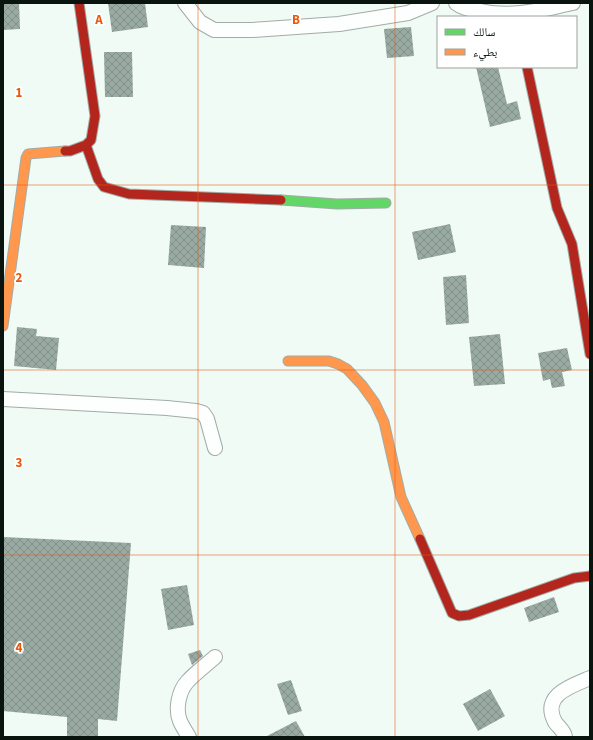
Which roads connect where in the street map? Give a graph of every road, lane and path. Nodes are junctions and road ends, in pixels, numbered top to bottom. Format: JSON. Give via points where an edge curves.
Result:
{"nodes":[{"id":1,"x":79,"y":3,"type":"edge"},
{"id":2,"x":185,"y":3,"type":"edge"},
{"id":3,"x":432,"y":3,"type":"edge"},
{"id":4,"x":456,"y":3,"type":"edge"},
{"id":5,"x":573,"y":3,"type":"edge"},
{"id":6,"x":516,"y":16,"type":"edge"},
{"id":7,"x":527,"y":68,"type":"edge"},
{"id":8,"x":86,"y":145,"type":"junction"},
{"id":9,"x":386,"y":203,"type":"dead end"},
{"id":10,"x":8,"y":246,"type":"edge"},
{"id":11,"x":3,"y":326,"type":"edge"},
{"id":12,"x":590,"y":354,"type":"edge"},
{"id":13,"x":288,"y":361,"type":"dead end"},
{"id":14,"x":3,"y":399,"type":"edge"},
{"id":15,"x":215,"y":448,"type":"dead end"},
{"id":16,"x":590,"y":576,"type":"edge"},
{"id":17,"x":216,"y":657,"type":"dead end"},
{"id":18,"x":590,"y":678,"type":"edge"},
{"id":19,"x":189,"y":737,"type":"edge"},
{"id":20,"x":565,"y":737,"type":"edge"}],
"edges":[{"from":1,"to":8,"type":"street","via":[[94,116],[91,140]]},
{"from":2,"to":3,"type":"street","via":[[200,22],[214,30],[252,30],[339,24],[408,13]]},
{"from":4,"to":6,"type":"street","via":[[489,14]]},
{"from":5,"to":6,"type":"street"},
{"from":7,"to":12,"type":"street","via":[[557,208],[572,244]]},
{"from":8,"to":9,"type":"street","via":[[98,179],[104,187],[129,194],[337,204]]},
{"from":8,"to":10,"type":"street","via":[[70,151],[28,154]]},
{"from":10,"to":11,"type":"street"},
{"from":13,"to":16,"type":"street","via":[[327,361],[338,364],[356,378],[370,394],[384,422],[401,497],[452,613],[459,616],[469,615],[574,578]]},
{"from":14,"to":15,"type":"street","via":[[196,411],[203,413],[207,419]]},
{"from":17,"to":19,"type":"street","via":[[186,682],[179,698],[178,715]]},
{"from":18,"to":20,"type":"street","via":[[567,688],[555,698],[552,715]]}]}
